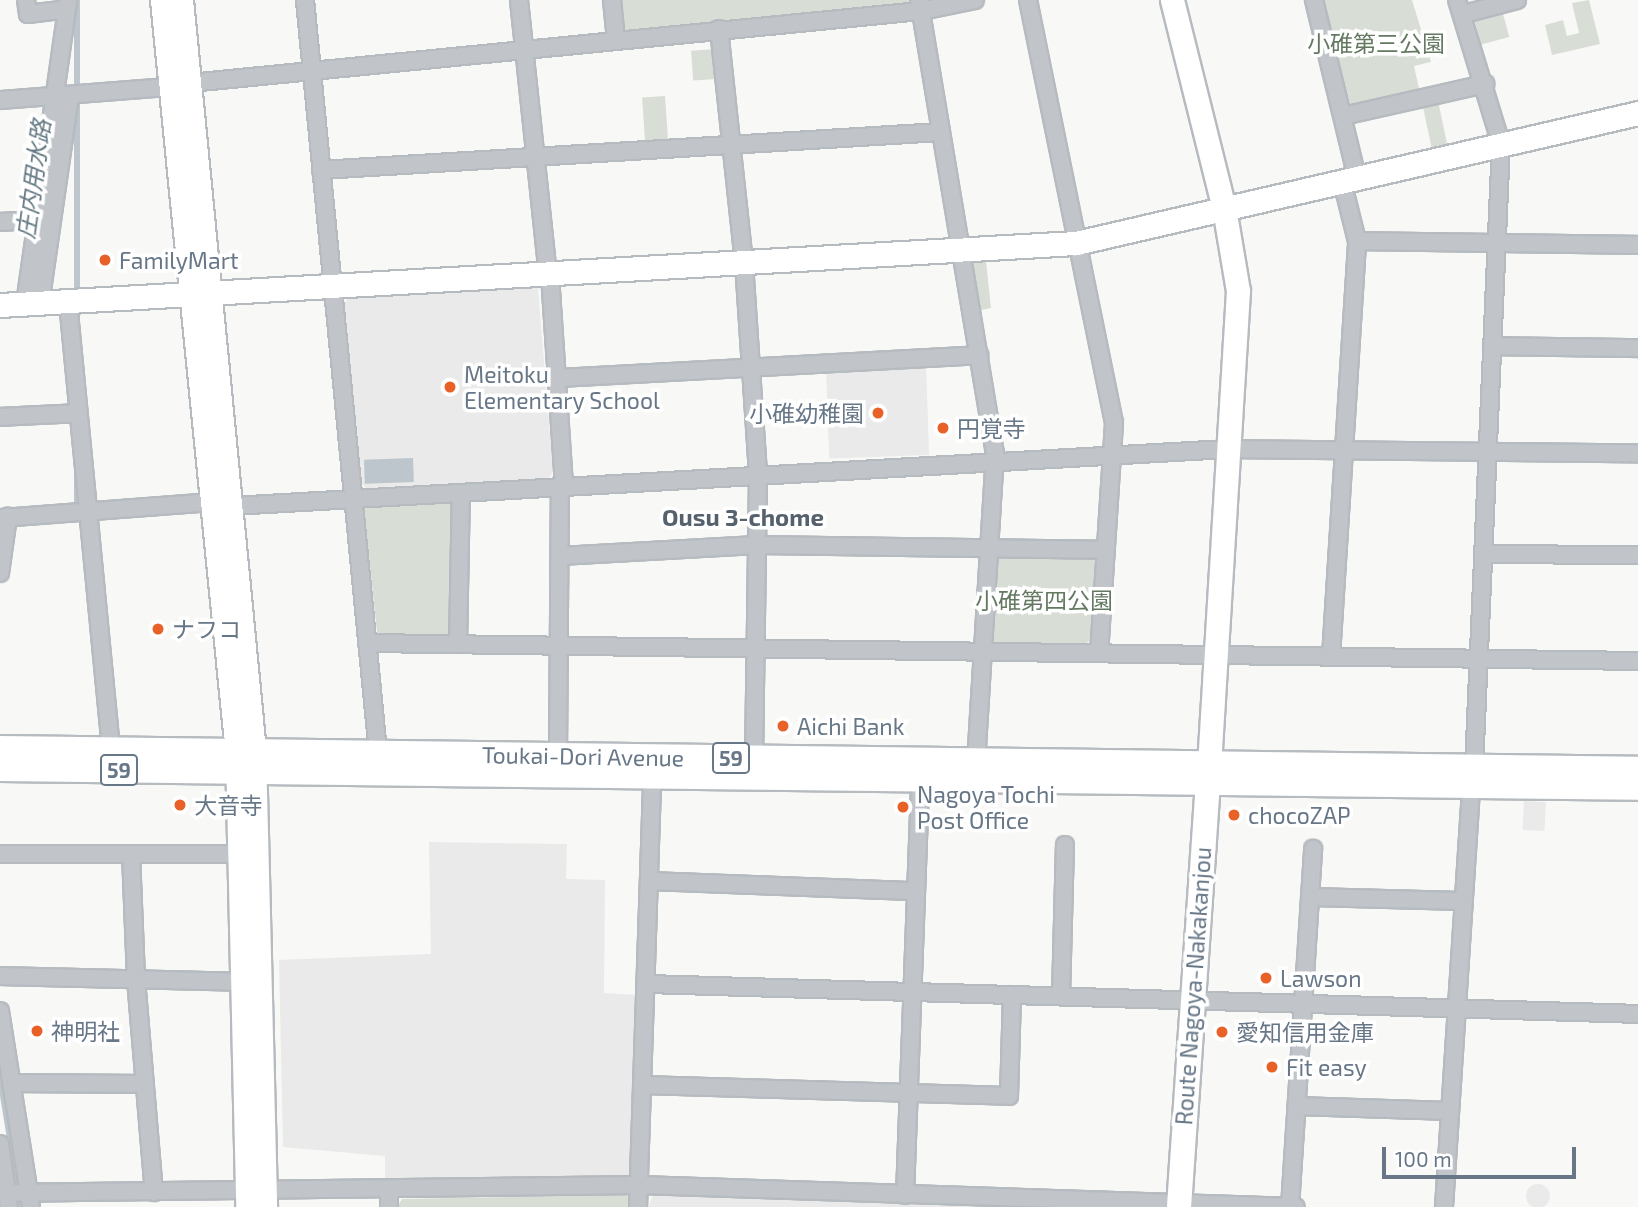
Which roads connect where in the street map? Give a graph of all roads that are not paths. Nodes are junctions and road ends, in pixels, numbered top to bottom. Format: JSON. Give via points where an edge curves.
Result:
{"nodes":[{"id":1,"x":26,"y":0,"type":"edge"},
{"id":2,"x":162,"y":0,"type":"edge"},
{"id":3,"x":181,"y":0,"type":"edge"},
{"id":4,"x":305,"y":0,"type":"edge"},
{"id":5,"x":519,"y":0,"type":"edge"},
{"id":6,"x":612,"y":0,"type":"edge"},
{"id":7,"x":975,"y":0,"type":"edge"},
{"id":8,"x":1028,"y":0,"type":"edge"},
{"id":9,"x":1172,"y":0,"type":"edge"},
{"id":10,"x":1314,"y":0,"type":"edge"},
{"id":11,"x":1517,"y":0,"type":"edge"},
{"id":12,"x":67,"y":5,"type":"edge"},
{"id":13,"x":920,"y":6,"type":"edge"},
{"id":14,"x":1460,"y":7,"type":"edge"},
{"id":15,"x":719,"y":29,"type":"junction"},
{"id":16,"x":616,"y":40,"type":"junction"},
{"id":17,"x":524,"y":49,"type":"junction"},
{"id":18,"x":311,"y":72,"type":"junction"},
{"id":19,"x":1485,"y":84,"type":"junction"},
{"id":20,"x":180,"y":85,"type":"junction"},
{"id":21,"x":63,"y":97,"type":"junction"},
{"id":22,"x":0,"y":100,"type":"edge"},
{"id":23,"x":1638,"y":113,"type":"edge"},
{"id":24,"x":1343,"y":116,"type":"junction"},
{"id":25,"x":941,"y":132,"type":"junction"},
{"id":26,"x":1501,"y":144,"type":"junction"},
{"id":27,"x":731,"y":145,"type":"junction"},
{"id":28,"x":536,"y":156,"type":"junction"},
{"id":29,"x":321,"y":170,"type":"junction"},
{"id":30,"x":1350,"y":179,"type":"junction"},
{"id":31,"x":1224,"y":208,"type":"junction"},
{"id":32,"x":36,"y":220,"type":"junction"},
{"id":33,"x":0,"y":222,"type":"edge"},
{"id":34,"x":1357,"y":241,"type":"junction"},
{"id":35,"x":1076,"y":243,"type":"junction"},
{"id":36,"x":1497,"y":243,"type":"junction"},
{"id":37,"x":1638,"y":245,"type":"edge"},
{"id":38,"x":960,"y":251,"type":"junction"},
{"id":39,"x":744,"y":264,"type":"junction"},
{"id":40,"x":549,"y":275,"type":"junction"},
{"id":41,"x":333,"y":288,"type":"junction"},
{"id":42,"x":201,"y":296,"type":"junction"},
{"id":43,"x":68,"y":302,"type":"junction"},
{"id":44,"x":32,"y":304,"type":"junction"},
{"id":45,"x":0,"y":305,"type":"edge"},
{"id":46,"x":1492,"y":346,"type":"junction"},
{"id":47,"x":1638,"y":348,"type":"edge"},
{"id":48,"x":979,"y":355,"type":"junction"},
{"id":49,"x":751,"y":369,"type":"junction"},
{"id":50,"x":558,"y":378,"type":"junction"},
{"id":51,"x":78,"y":413,"type":"junction"},
{"id":52,"x":10,"y":416,"type":"edge"},
{"id":53,"x":1228,"y":449,"type":"junction"},
{"id":54,"x":1344,"y":450,"type":"junction"},
{"id":55,"x":1488,"y":452,"type":"junction"},
{"id":56,"x":1638,"y":453,"type":"edge"},
{"id":57,"x":1112,"y":456,"type":"junction"},
{"id":58,"x":995,"y":463,"type":"junction"},
{"id":59,"x":758,"y":476,"type":"junction"},
{"id":60,"x":562,"y":487,"type":"junction"},
{"id":61,"x":461,"y":493,"type":"junction"},
{"id":62,"x":353,"y":499,"type":"junction"},
{"id":63,"x":221,"y":504,"type":"junction"},
{"id":64,"x":88,"y":511,"type":"junction"},
{"id":65,"x":4,"y":517,"type":"edge"},
{"id":66,"x":757,"y":545,"type":"junction"},
{"id":67,"x":989,"y":548,"type":"junction"},
{"id":68,"x":1106,"y":550,"type":"junction"},
{"id":69,"x":1483,"y":554,"type":"junction"},
{"id":70,"x":1638,"y":555,"type":"edge"},
{"id":71,"x":560,"y":556,"type":"junction"},
{"id":72,"x":0,"y":573,"type":"edge"},
{"id":73,"x":367,"y":643,"type":"junction"},
{"id":74,"x":458,"y":645,"type":"junction"},
{"id":75,"x":559,"y":646,"type":"junction"},
{"id":76,"x":756,"y":649,"type":"junction"},
{"id":77,"x":983,"y":652,"type":"junction"},
{"id":78,"x":1099,"y":653,"type":"junction"},
{"id":79,"x":1216,"y":655,"type":"junction"},
{"id":80,"x":1331,"y":656,"type":"junction"},
{"id":81,"x":1478,"y":659,"type":"junction"},
{"id":82,"x":1638,"y":661,"type":"edge"},
{"id":83,"x":0,"y":748,"type":"edge"},
{"id":84,"x":111,"y":750,"type":"junction"},
{"id":85,"x":378,"y":753,"type":"junction"},
{"id":86,"x":558,"y":756,"type":"junction"},
{"id":87,"x":246,"y":761,"type":"junction"},
{"id":88,"x":976,"y":762,"type":"junction"},
{"id":89,"x":754,"y":767,"type":"junction"},
{"id":90,"x":0,"y":769,"type":"edge"},
{"id":91,"x":1638,"y":769,"type":"edge"},
{"id":92,"x":1208,"y":773,"type":"junction"},
{"id":93,"x":652,"y":776,"type":"junction"},
{"id":94,"x":1473,"y":776,"type":"junction"},
{"id":95,"x":920,"y":779,"type":"junction"},
{"id":96,"x":1638,"y":788,"type":"edge"},
{"id":97,"x":1065,"y":845,"type":"dead end"},
{"id":98,"x":1312,"y":849,"type":"dead end"},
{"id":99,"x":0,"y":854,"type":"edge"},
{"id":100,"x":131,"y":854,"type":"junction"},
{"id":101,"x":240,"y":854,"type":"junction"},
{"id":102,"x":651,"y":881,"type":"junction"},
{"id":103,"x":915,"y":891,"type":"junction"},
{"id":104,"x":1310,"y":897,"type":"junction"},
{"id":105,"x":1463,"y":901,"type":"junction"},
{"id":106,"x":0,"y":976,"type":"edge"},
{"id":107,"x":136,"y":979,"type":"junction"},
{"id":108,"x":241,"y":982,"type":"junction"},
{"id":109,"x":646,"y":984,"type":"junction"},
{"id":110,"x":911,"y":992,"type":"junction"},
{"id":111,"x":1012,"y":995,"type":"junction"},
{"id":112,"x":1061,"y":996,"type":"junction"},
{"id":113,"x":1191,"y":1001,"type":"junction"},
{"id":114,"x":1304,"y":1006,"type":"junction"},
{"id":115,"x":1456,"y":1009,"type":"junction"},
{"id":116,"x":0,"y":1011,"type":"edge"},
{"id":117,"x":1638,"y":1014,"type":"edge"},
{"id":118,"x":11,"y":1083,"type":"junction"},
{"id":119,"x":145,"y":1084,"type":"junction"},
{"id":120,"x":642,"y":1085,"type":"junction"},
{"id":121,"x":907,"y":1093,"type":"junction"},
{"id":122,"x":1297,"y":1106,"type":"junction"},
{"id":123,"x":1450,"y":1111,"type":"junction"},
{"id":124,"x":0,"y":1144,"type":"edge"},
{"id":125,"x":640,"y":1185,"type":"junction"},
{"id":126,"x":389,"y":1189,"type":"junction"},
{"id":127,"x":155,"y":1192,"type":"junction"},
{"id":128,"x":905,"y":1195,"type":"junction"},
{"id":129,"x":16,"y":1198,"type":"edge"},
{"id":130,"x":256,"y":1199,"type":"edge"},
{"id":131,"x":134,"y":1200,"type":"edge"},
{"id":132,"x":1179,"y":1204,"type":"edge"},
{"id":133,"x":389,"y":1207,"type":"edge"},
{"id":134,"x":638,"y":1207,"type":"edge"},
{"id":135,"x":1290,"y":1207,"type":"edge"},
{"id":136,"x":1296,"y":1207,"type":"edge"},
{"id":137,"x":1444,"y":1207,"type":"edge"}],
"edges":[{"from":1,"to":12,"type":"street","via":[[27,14]]},
{"from":2,"to":20,"type":"street"},
{"from":3,"to":20,"type":"street"},
{"from":4,"to":18,"type":"street"},
{"from":5,"to":17,"type":"street"},
{"from":6,"to":16,"type":"street"},
{"from":7,"to":13,"type":"street"},
{"from":8,"to":35,"type":"street"},
{"from":9,"to":31,"type":"street"},
{"from":10,"to":24,"type":"street"},
{"from":11,"to":14,"type":"street"},
{"from":12,"to":21,"type":"street"},
{"from":13,"to":15,"type":"street"},
{"from":13,"to":25,"type":"street"},
{"from":14,"to":19,"type":"street"},
{"from":15,"to":16,"type":"street"},
{"from":15,"to":27,"type":"street"},
{"from":16,"to":17,"type":"street"},
{"from":17,"to":18,"type":"street"},
{"from":17,"to":28,"type":"street"},
{"from":18,"to":20,"type":"street"},
{"from":18,"to":29,"type":"street"},
{"from":19,"to":24,"type":"street"},
{"from":19,"to":26,"type":"street"},
{"from":20,"to":21,"type":"street"},
{"from":20,"to":42,"type":"street"},
{"from":21,"to":22,"type":"street"},
{"from":21,"to":32,"type":"street"},
{"from":21,"to":44,"type":"street"},
{"from":23,"to":26,"type":"street"},
{"from":24,"to":30,"type":"street"},
{"from":25,"to":27,"type":"street"},
{"from":25,"to":38,"type":"street"},
{"from":26,"to":30,"type":"street"},
{"from":26,"to":36,"type":"street"},
{"from":27,"to":28,"type":"street"},
{"from":27,"to":39,"type":"street"},
{"from":28,"to":29,"type":"street"},
{"from":28,"to":40,"type":"street"},
{"from":29,"to":41,"type":"street"},
{"from":30,"to":31,"type":"street"},
{"from":30,"to":34,"type":"street"},
{"from":31,"to":35,"type":"street"},
{"from":31,"to":53,"type":"street","via":[[1238,291]]},
{"from":32,"to":33,"type":"street"},
{"from":32,"to":44,"type":"street"},
{"from":34,"to":36,"type":"street"},
{"from":34,"to":54,"type":"street"},
{"from":35,"to":38,"type":"street"},
{"from":35,"to":57,"type":"street","via":[[1114,423]]},
{"from":36,"to":37,"type":"street"},
{"from":36,"to":46,"type":"street"},
{"from":38,"to":39,"type":"street"},
{"from":38,"to":48,"type":"street"},
{"from":39,"to":40,"type":"street"},
{"from":39,"to":49,"type":"street"},
{"from":40,"to":41,"type":"street"},
{"from":40,"to":50,"type":"street"},
{"from":41,"to":42,"type":"street"},
{"from":41,"to":62,"type":"street"},
{"from":42,"to":43,"type":"street"},
{"from":42,"to":63,"type":"street"},
{"from":43,"to":44,"type":"street"},
{"from":43,"to":51,"type":"street"},
{"from":44,"to":45,"type":"street"},
{"from":46,"to":47,"type":"street"},
{"from":46,"to":55,"type":"street"},
{"from":48,"to":49,"type":"street"},
{"from":48,"to":58,"type":"street"},
{"from":49,"to":50,"type":"street"},
{"from":49,"to":59,"type":"street"},
{"from":50,"to":60,"type":"street"},
{"from":51,"to":52,"type":"street"},
{"from":51,"to":64,"type":"street"},
{"from":53,"to":54,"type":"street"},
{"from":53,"to":57,"type":"street"},
{"from":53,"to":79,"type":"street"},
{"from":54,"to":55,"type":"street"},
{"from":54,"to":80,"type":"street"},
{"from":55,"to":56,"type":"street"},
{"from":55,"to":69,"type":"street"},
{"from":57,"to":58,"type":"street"},
{"from":57,"to":68,"type":"street"},
{"from":58,"to":59,"type":"street"},
{"from":58,"to":67,"type":"street"},
{"from":59,"to":60,"type":"street"},
{"from":59,"to":66,"type":"street"},
{"from":60,"to":61,"type":"street"},
{"from":60,"to":71,"type":"street"},
{"from":61,"to":62,"type":"street"},
{"from":61,"to":74,"type":"street"},
{"from":62,"to":63,"type":"street"},
{"from":62,"to":73,"type":"street"},
{"from":63,"to":64,"type":"street"},
{"from":63,"to":87,"type":"street"},
{"from":64,"to":65,"type":"street"},
{"from":64,"to":84,"type":"street"},
{"from":65,"to":72,"type":"street"},
{"from":66,"to":67,"type":"street"},
{"from":66,"to":71,"type":"street"},
{"from":66,"to":76,"type":"street"},
{"from":67,"to":68,"type":"street"},
{"from":67,"to":77,"type":"street"},
{"from":68,"to":78,"type":"street"},
{"from":69,"to":70,"type":"street"},
{"from":69,"to":81,"type":"street"},
{"from":71,"to":75,"type":"street"},
{"from":73,"to":74,"type":"street"},
{"from":73,"to":85,"type":"street"},
{"from":74,"to":75,"type":"street"},
{"from":75,"to":76,"type":"street"},
{"from":75,"to":86,"type":"street"},
{"from":76,"to":77,"type":"street"},
{"from":76,"to":89,"type":"street"},
{"from":77,"to":78,"type":"street"},
{"from":77,"to":88,"type":"street"},
{"from":78,"to":79,"type":"street"},
{"from":79,"to":80,"type":"street"},
{"from":79,"to":92,"type":"street"},
{"from":80,"to":81,"type":"street"},
{"from":81,"to":82,"type":"street"},
{"from":81,"to":94,"type":"street"},
{"from":83,"to":84,"type":"main road","name":"Toukai-Dori Avenue","number":"59"},
{"from":84,"to":87,"type":"main road","name":"Toukai-Dori Avenue","number":"59"},
{"from":85,"to":86,"type":"main road","name":"Toukai-Dori Avenue","number":"59"},
{"from":85,"to":87,"type":"main road","name":"Toukai-Dori Avenue","number":"59"},
{"from":86,"to":89,"type":"main road","name":"Toukai-Dori Avenue","number":"59"},
{"from":87,"to":90,"type":"main road","name":"Toukai-Dori Avenue","number":"59"},
{"from":87,"to":93,"type":"main road","name":"Toukai-Dori Avenue","number":"59"},
{"from":87,"to":101,"type":"street"},
{"from":87,"to":130,"type":"street"},
{"from":88,"to":89,"type":"main road","name":"Toukai-Dori Avenue","number":"59"},
{"from":88,"to":92,"type":"main road","name":"Toukai-Dori Avenue","number":"59"},
{"from":89,"to":93,"type":"main road","name":"Toukai-Dori Avenue","number":"59"},
{"from":89,"to":95,"type":"main road","name":"Toukai-Dori Avenue","number":"59"},
{"from":91,"to":94,"type":"main road"},
{"from":92,"to":94,"type":"main road"},
{"from":92,"to":95,"type":"main road","name":"Toukai-Dori Avenue","number":"59"},
{"from":92,"to":113,"type":"main road","name":"Route Nagoya-Nakakanjou"},
{"from":93,"to":102,"type":"street"},
{"from":94,"to":96,"type":"main road"},
{"from":94,"to":105,"type":"street"},
{"from":95,"to":103,"type":"street"},
{"from":97,"to":112,"type":"street"},
{"from":98,"to":104,"type":"street"},
{"from":99,"to":100,"type":"street"},
{"from":100,"to":101,"type":"street"},
{"from":100,"to":107,"type":"street"},
{"from":101,"to":108,"type":"street"},
{"from":102,"to":103,"type":"street"},
{"from":102,"to":109,"type":"street"},
{"from":103,"to":110,"type":"street"},
{"from":104,"to":105,"type":"street"},
{"from":104,"to":114,"type":"street"},
{"from":105,"to":115,"type":"street"},
{"from":106,"to":107,"type":"street"},
{"from":107,"to":108,"type":"street"},
{"from":107,"to":119,"type":"street"},
{"from":108,"to":130,"type":"street"},
{"from":109,"to":110,"type":"street"},
{"from":109,"to":120,"type":"street"},
{"from":110,"to":111,"type":"street"},
{"from":110,"to":121,"type":"street"},
{"from":111,"to":112,"type":"street"},
{"from":111,"to":121,"type":"street","via":[[1009,1096]]},
{"from":112,"to":113,"type":"street"},
{"from":113,"to":114,"type":"street"},
{"from":113,"to":132,"type":"main road","name":"Route Nagoya-Nakakanjou"},
{"from":114,"to":115,"type":"street"},
{"from":114,"to":122,"type":"street"},
{"from":115,"to":117,"type":"street"},
{"from":115,"to":123,"type":"street"},
{"from":116,"to":118,"type":"street"},
{"from":118,"to":119,"type":"street"},
{"from":118,"to":129,"type":"street"},
{"from":119,"to":127,"type":"street"},
{"from":120,"to":121,"type":"street"},
{"from":120,"to":125,"type":"street"},
{"from":121,"to":128,"type":"street"},
{"from":122,"to":123,"type":"street"},
{"from":122,"to":135,"type":"street"},
{"from":123,"to":137,"type":"street"},
{"from":124,"to":129,"type":"street"},
{"from":125,"to":126,"type":"street"},
{"from":125,"to":128,"type":"street"},
{"from":125,"to":134,"type":"street"},
{"from":126,"to":130,"type":"street"},
{"from":126,"to":133,"type":"street"},
{"from":127,"to":130,"type":"street"},
{"from":127,"to":131,"type":"street"},
{"from":128,"to":132,"type":"street"},
{"from":129,"to":131,"type":"street"},
{"from":132,"to":135,"type":"street"},
{"from":135,"to":136,"type":"street"}]}
